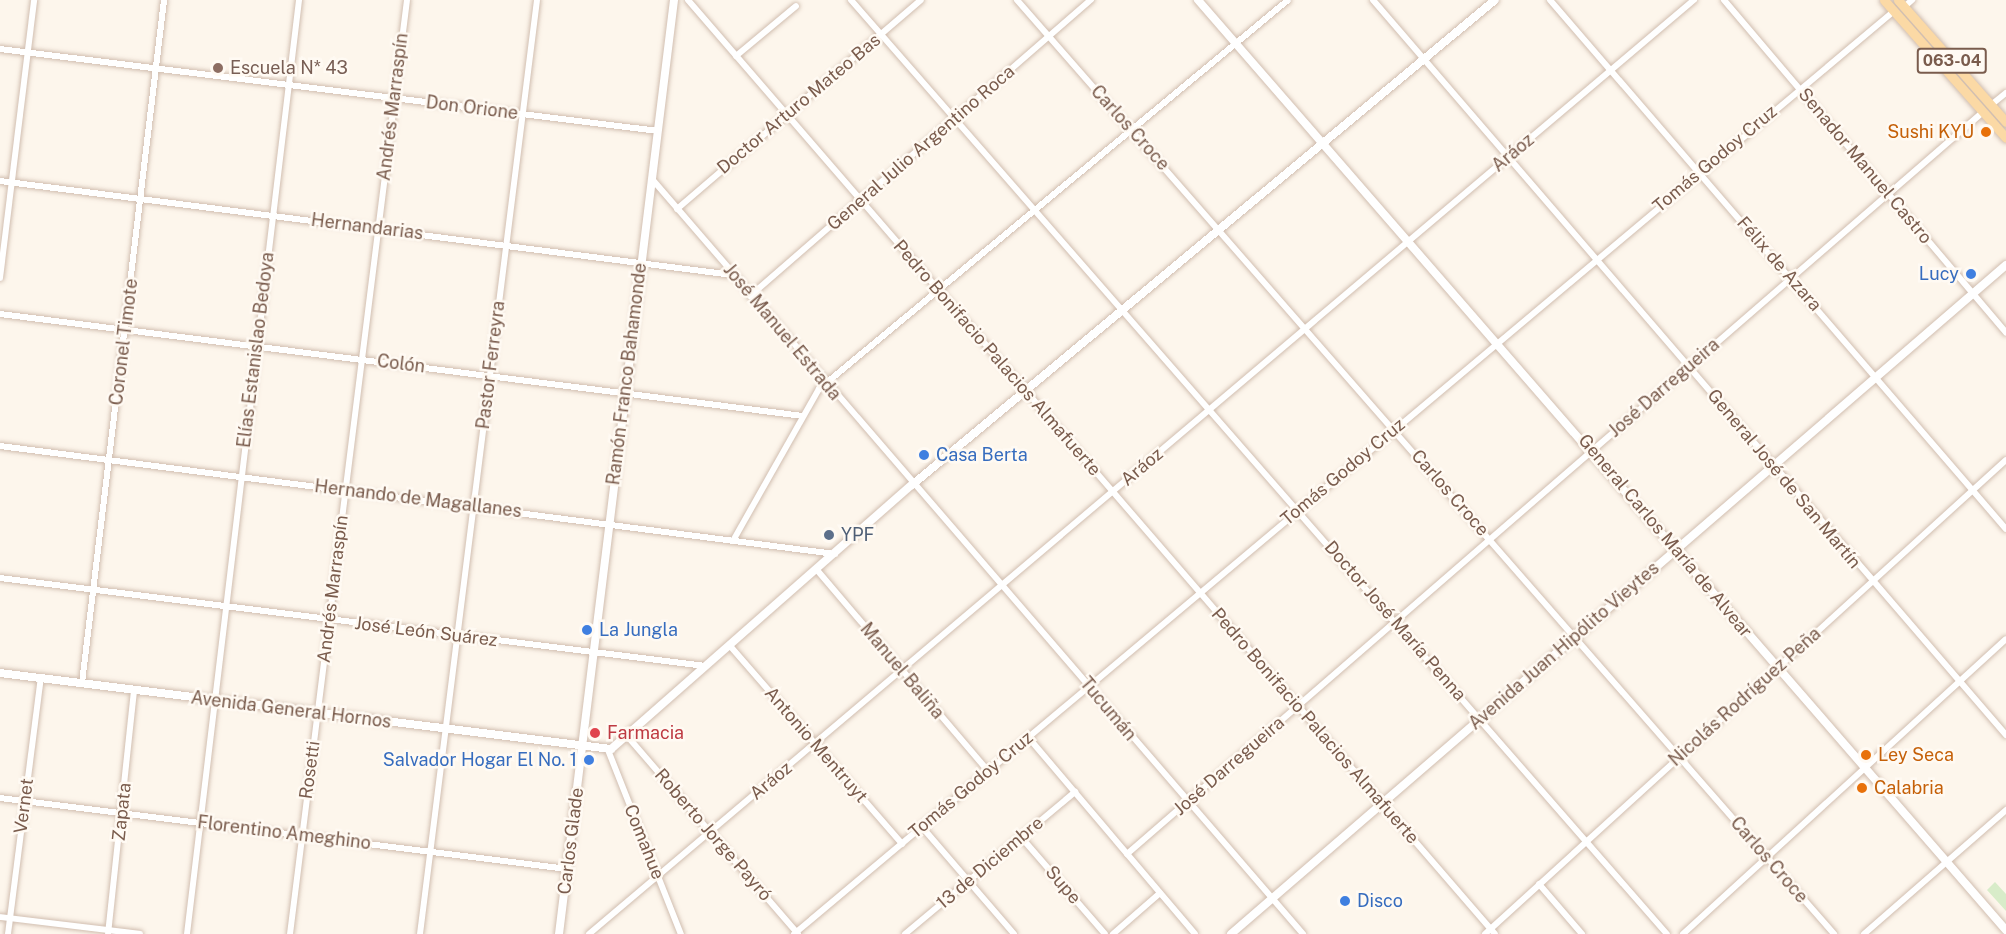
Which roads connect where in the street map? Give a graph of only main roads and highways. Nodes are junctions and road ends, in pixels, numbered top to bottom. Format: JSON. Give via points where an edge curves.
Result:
{"nodes":[{"id":1,"x":1495,"y":0,"type":"edge"},
{"id":2,"x":1884,"y":0,"type":"edge"},
{"id":3,"x":1901,"y":3,"type":"edge"},
{"id":4,"x":2006,"y":122,"type":"edge"},
{"id":5,"x":2006,"y":138,"type":"edge"},
{"id":6,"x":0,"y":673,"type":"edge"}],
"edges":[{"from":1,"to":6,"type":"main road","name":"Avenida General Hornos","via":[[912,485],[628,737],[608,750]]},
{"from":2,"to":5,"type":"main road","number":"063-04"},
{"from":3,"to":4,"type":"main road","number":"063-04"}]}
